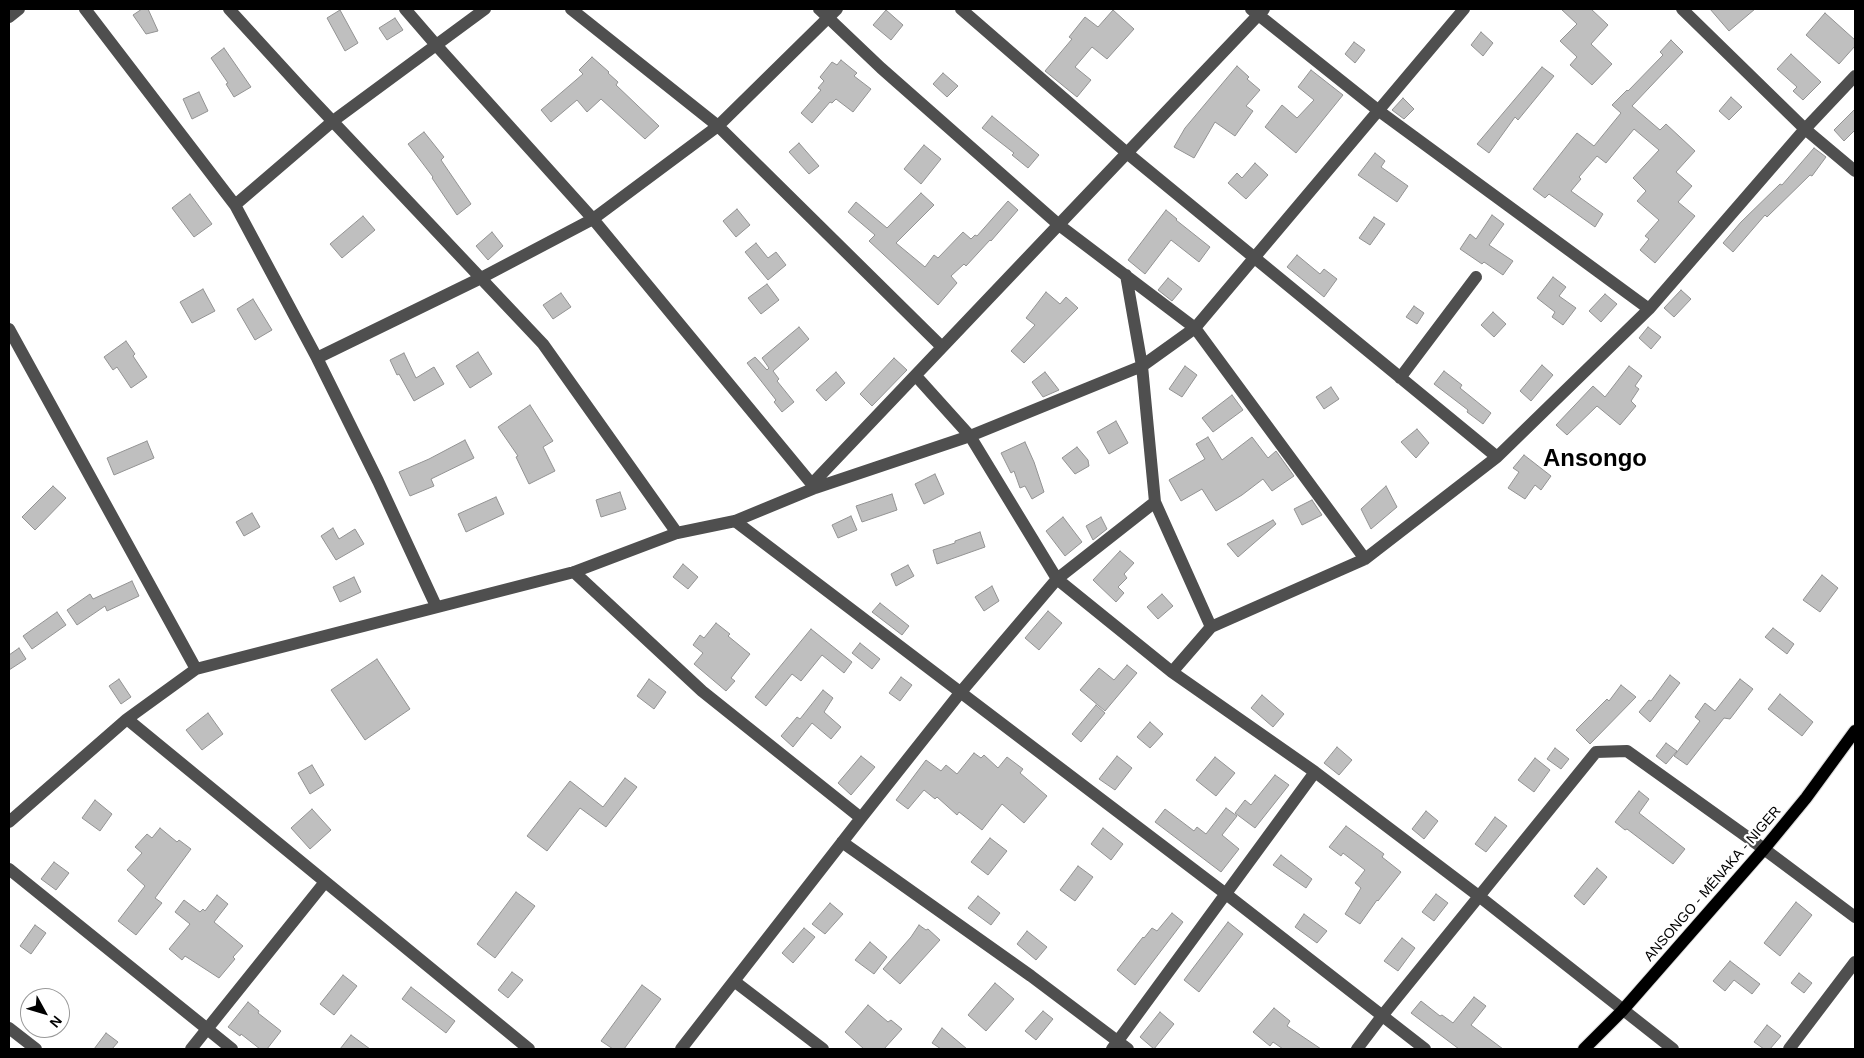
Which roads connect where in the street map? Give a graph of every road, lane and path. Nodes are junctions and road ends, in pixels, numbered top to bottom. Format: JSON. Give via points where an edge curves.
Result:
{"nodes":[{"id":1,"x":85,"y":9,"type":"edge"},
{"id":2,"x":229,"y":9,"type":"edge"},
{"id":3,"x":405,"y":9,"type":"edge"},
{"id":4,"x":485,"y":9,"type":"edge"},
{"id":5,"x":571,"y":9,"type":"edge"},
{"id":6,"x":961,"y":9,"type":"edge"},
{"id":7,"x":1464,"y":9,"type":"edge"},
{"id":8,"x":1682,"y":9,"type":"edge"},
{"id":9,"x":1257,"y":11,"type":"edge"},
{"id":10,"x":828,"y":12,"type":"edge"},
{"id":11,"x":436,"y":46,"type":"junction"},
{"id":12,"x":1855,"y":76,"type":"edge"},
{"id":13,"x":1379,"y":111,"type":"junction"},
{"id":14,"x":333,"y":121,"type":"junction"},
{"id":15,"x":718,"y":126,"type":"junction"},
{"id":16,"x":1805,"y":129,"type":"junction"},
{"id":17,"x":1127,"y":153,"type":"junction"},
{"id":18,"x":1855,"y":171,"type":"edge"},
{"id":19,"x":235,"y":205,"type":"junction"},
{"id":20,"x":593,"y":219,"type":"junction"},
{"id":21,"x":1059,"y":225,"type":"junction"},
{"id":22,"x":1255,"y":258,"type":"junction"},
{"id":23,"x":1126,"y":274,"type":"junction"},
{"id":24,"x":1476,"y":277,"type":"dead end"},
{"id":25,"x":481,"y":278,"type":"junction"},
{"id":26,"x":1649,"y":309,"type":"junction"},
{"id":27,"x":1195,"y":328,"type":"junction"},
{"id":28,"x":9,"y":329,"type":"edge"},
{"id":29,"x":942,"y":347,"type":"junction"},
{"id":30,"x":317,"y":358,"type":"junction"},
{"id":31,"x":1142,"y":366,"type":"junction"},
{"id":32,"x":916,"y":376,"type":"junction"},
{"id":33,"x":1400,"y":378,"type":"junction"},
{"id":34,"x":970,"y":436,"type":"junction"},
{"id":35,"x":1497,"y":457,"type":"junction"},
{"id":36,"x":814,"y":486,"type":"junction"},
{"id":37,"x":1155,"y":502,"type":"junction"},
{"id":38,"x":735,"y":521,"type":"junction"},
{"id":39,"x":677,"y":533,"type":"junction"},
{"id":40,"x":1365,"y":559,"type":"junction"},
{"id":41,"x":574,"y":572,"type":"junction"},
{"id":42,"x":1057,"y":579,"type":"junction"},
{"id":43,"x":436,"y":606,"type":"junction"},
{"id":44,"x":1211,"y":627,"type":"junction"},
{"id":45,"x":196,"y":669,"type":"junction"},
{"id":46,"x":1172,"y":672,"type":"junction"},
{"id":47,"x":960,"y":693,"type":"junction"},
{"id":48,"x":127,"y":719,"type":"junction"},
{"id":49,"x":1855,"y":731,"type":"edge"},
{"id":50,"x":1315,"y":772,"type":"junction"},
{"id":51,"x":860,"y":818,"type":"junction"},
{"id":52,"x":9,"y":822,"type":"edge"},
{"id":53,"x":842,"y":842,"type":"junction"},
{"id":54,"x":1764,"y":849,"type":"junction"},
{"id":55,"x":9,"y":870,"type":"edge"},
{"id":56,"x":325,"y":882,"type":"junction"},
{"id":57,"x":1226,"y":894,"type":"junction"},
{"id":58,"x":1480,"y":897,"type":"junction"},
{"id":59,"x":1855,"y":917,"type":"edge"},
{"id":60,"x":1855,"y":962,"type":"edge"},
{"id":61,"x":734,"y":981,"type":"junction"},
{"id":62,"x":1622,"y":1010,"type":"junction"},
{"id":63,"x":1382,"y":1016,"type":"junction"},
{"id":64,"x":9,"y":1028,"type":"edge"},
{"id":65,"x":208,"y":1030,"type":"junction"},
{"id":66,"x":1119,"y":1047,"type":"edge"},
{"id":67,"x":36,"y":1049,"type":"edge"},
{"id":68,"x":191,"y":1049,"type":"edge"},
{"id":69,"x":232,"y":1049,"type":"edge"},
{"id":70,"x":529,"y":1049,"type":"edge"},
{"id":71,"x":682,"y":1049,"type":"edge"},
{"id":72,"x":823,"y":1049,"type":"edge"},
{"id":73,"x":1357,"y":1049,"type":"edge"},
{"id":74,"x":1425,"y":1049,"type":"edge"},
{"id":75,"x":1584,"y":1049,"type":"edge"},
{"id":76,"x":1673,"y":1049,"type":"edge"},
{"id":77,"x":1789,"y":1049,"type":"edge"}],
"edges":[{"from":1,"to":19,"type":"street"},
{"from":2,"to":14,"type":"street"},
{"from":3,"to":11,"type":"street"},
{"from":4,"to":11,"type":"street"},
{"from":5,"to":15,"type":"street"},
{"from":6,"to":17,"type":"street"},
{"from":7,"to":13,"type":"street"},
{"from":8,"to":16,"type":"street"},
{"from":9,"to":13,"type":"street"},
{"from":9,"to":17,"type":"street"},
{"from":10,"to":15,"type":"street"},
{"from":10,"to":21,"type":"street","via":[[881,68]]},
{"from":11,"to":14,"type":"street"},
{"from":11,"to":20,"type":"street"},
{"from":12,"to":16,"type":"street"},
{"from":13,"to":22,"type":"street"},
{"from":13,"to":26,"type":"street"},
{"from":14,"to":19,"type":"street"},
{"from":14,"to":25,"type":"street"},
{"from":15,"to":20,"type":"street"},
{"from":15,"to":29,"type":"street"},
{"from":16,"to":18,"type":"street"},
{"from":16,"to":26,"type":"street"},
{"from":17,"to":21,"type":"street"},
{"from":17,"to":22,"type":"street"},
{"from":19,"to":30,"type":"street"},
{"from":20,"to":25,"type":"street"},
{"from":20,"to":36,"type":"street"},
{"from":21,"to":23,"type":"street"},
{"from":21,"to":29,"type":"street"},
{"from":22,"to":27,"type":"street"},
{"from":22,"to":33,"type":"street"},
{"from":23,"to":27,"type":"street"},
{"from":23,"to":31,"type":"street"},
{"from":24,"to":33,"type":"street"},
{"from":25,"to":30,"type":"street"},
{"from":25,"to":39,"type":"street","via":[[543,344]]},
{"from":26,"to":35,"type":"street"},
{"from":27,"to":31,"type":"street"},
{"from":27,"to":40,"type":"street"},
{"from":28,"to":45,"type":"street"},
{"from":29,"to":32,"type":"street"},
{"from":30,"to":43,"type":"street"},
{"from":31,"to":34,"type":"street"},
{"from":31,"to":37,"type":"street"},
{"from":32,"to":34,"type":"street"},
{"from":32,"to":36,"type":"street"},
{"from":33,"to":35,"type":"street"},
{"from":34,"to":36,"type":"street"},
{"from":34,"to":42,"type":"street"},
{"from":35,"to":40,"type":"street"},
{"from":36,"to":38,"type":"street"},
{"from":37,"to":42,"type":"street"},
{"from":37,"to":44,"type":"street"},
{"from":38,"to":39,"type":"street"},
{"from":38,"to":47,"type":"street"},
{"from":39,"to":41,"type":"street"},
{"from":40,"to":44,"type":"street"},
{"from":41,"to":43,"type":"street"},
{"from":41,"to":51,"type":"street","via":[[702,691]]},
{"from":42,"to":46,"type":"street"},
{"from":42,"to":47,"type":"street"},
{"from":43,"to":45,"type":"street"},
{"from":44,"to":46,"type":"street"},
{"from":45,"to":48,"type":"street"},
{"from":46,"to":50,"type":"street"},
{"from":47,"to":51,"type":"street"},
{"from":47,"to":57,"type":"street"},
{"from":48,"to":52,"type":"street"},
{"from":48,"to":56,"type":"street"},
{"from":49,"to":54,"type":"main road","name":"ANSONGO - MÉNAKA - NIGER"},
{"from":50,"to":57,"type":"street"},
{"from":50,"to":58,"type":"street"},
{"from":51,"to":53,"type":"street"},
{"from":53,"to":61,"type":"street"},
{"from":53,"to":66,"type":"street","via":[[1031,976]]},
{"from":54,"to":58,"type":"street","via":[[1627,751],[1596,752]]},
{"from":54,"to":59,"type":"street"},
{"from":54,"to":62,"type":"main road","name":"ANSONGO - MÉNAKA - NIGER"},
{"from":55,"to":65,"type":"street"},
{"from":56,"to":65,"type":"street"},
{"from":56,"to":70,"type":"street"},
{"from":57,"to":63,"type":"street"},
{"from":57,"to":66,"type":"street"},
{"from":58,"to":62,"type":"street"},
{"from":58,"to":63,"type":"street"},
{"from":60,"to":77,"type":"street"},
{"from":61,"to":71,"type":"street"},
{"from":61,"to":72,"type":"street"},
{"from":62,"to":75,"type":"main road","name":"ANSONGO - MÉNAKA - NIGER"},
{"from":62,"to":76,"type":"street"},
{"from":63,"to":73,"type":"street"},
{"from":63,"to":74,"type":"street"},
{"from":64,"to":67,"type":"street"},
{"from":65,"to":68,"type":"street"},
{"from":65,"to":69,"type":"street"}]}
